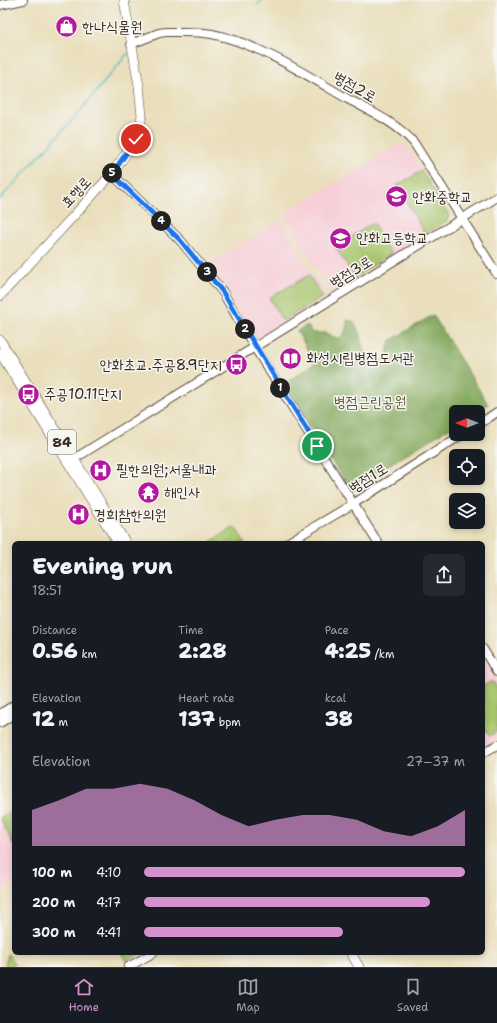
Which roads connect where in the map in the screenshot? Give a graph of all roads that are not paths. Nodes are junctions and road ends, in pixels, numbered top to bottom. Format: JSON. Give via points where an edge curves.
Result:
{"nodes":[{"id":1,"x":23,"y":0,"type":"edge"},
{"id":2,"x":124,"y":0,"type":"edge"},
{"id":3,"x":0,"y":5,"type":"edge"},
{"id":4,"x":131,"y":41,"type":"junction"},
{"id":5,"x":112,"y":174,"type":"junction"},
{"id":6,"x":497,"y":198,"type":"edge"},
{"id":7,"x":462,"y":219,"type":"junction"},
{"id":8,"x":497,"y":274,"type":"edge"},
{"id":9,"x":0,"y":296,"type":"edge"},
{"id":10,"x":0,"y":340,"type":"edge"},
{"id":11,"x":255,"y":348,"type":"junction"},
{"id":12,"x":0,"y":353,"type":"edge"},
{"id":13,"x":497,"y":412,"type":"edge"},
{"id":14,"x":485,"y":420,"type":"edge"},
{"id":15,"x":452,"y":441,"type":"edge"},
{"id":16,"x":70,"y":461,"type":"junction"},
{"id":17,"x":353,"y":504,"type":"junction"},
{"id":18,"x":117,"y":541,"type":"edge"},
{"id":19,"x":125,"y":541,"type":"edge"},
{"id":20,"x":290,"y":541,"type":"edge"},
{"id":21,"x":377,"y":541,"type":"edge"},
{"id":22,"x":485,"y":652,"type":"edge"},
{"id":23,"x":497,"y":672,"type":"edge"},
{"id":24,"x":12,"y":706,"type":"edge"},
{"id":25,"x":0,"y":714,"type":"edge"},
{"id":26,"x":12,"y":715,"type":"edge"},
{"id":27,"x":0,"y":723,"type":"edge"},
{"id":28,"x":497,"y":745,"type":"edge"},
{"id":29,"x":485,"y":752,"type":"edge"},
{"id":30,"x":149,"y":955,"type":"edge"},
{"id":31,"x":353,"y":955,"type":"edge"},
{"id":32,"x":358,"y":955,"type":"edge"},
{"id":33,"x":128,"y":967,"type":"edge"},
{"id":34,"x":359,"y":967,"type":"edge"},
{"id":35,"x":365,"y":967,"type":"edge"}],
"edges":[{"from":1,"to":3,"type":"street"},
{"from":2,"to":4,"type":"main road"},
{"from":4,"to":5,"type":"main road","name":"효행로","via":[[142,116],[136,139]]},
{"from":4,"to":7,"type":"street","name":"병점2로","via":[[159,33],[212,34],[290,66],[406,133]]},
{"from":5,"to":9,"type":"main road","name":"효행로"},
{"from":5,"to":11,"type":"street","via":[[180,240],[222,291]]},
{"from":6,"to":7,"type":"street","name":"병점3로"},
{"from":7,"to":8,"type":"street","name":"병점2로"},
{"from":7,"to":11,"type":"street","name":"병점3로"},
{"from":10,"to":16,"type":"main road","number":"84"},
{"from":11,"to":16,"type":"street"},
{"from":11,"to":17,"type":"street"},
{"from":12,"to":16,"type":"main road","number":"84"},
{"from":13,"to":14,"type":"street"},
{"from":15,"to":17,"type":"street","name":"병점1로"},
{"from":16,"to":18,"type":"main road","number":"84"},
{"from":16,"to":19,"type":"main road","number":"84"},
{"from":17,"to":20,"type":"street","name":"병점1로"},
{"from":17,"to":21,"type":"street"},
{"from":22,"to":23,"type":"street"},
{"from":24,"to":25,"type":"street"},
{"from":26,"to":27,"type":"street"},
{"from":28,"to":29,"type":"street"},
{"from":30,"to":33,"type":"street"},
{"from":31,"to":34,"type":"main road"},
{"from":32,"to":35,"type":"main road"}]}
